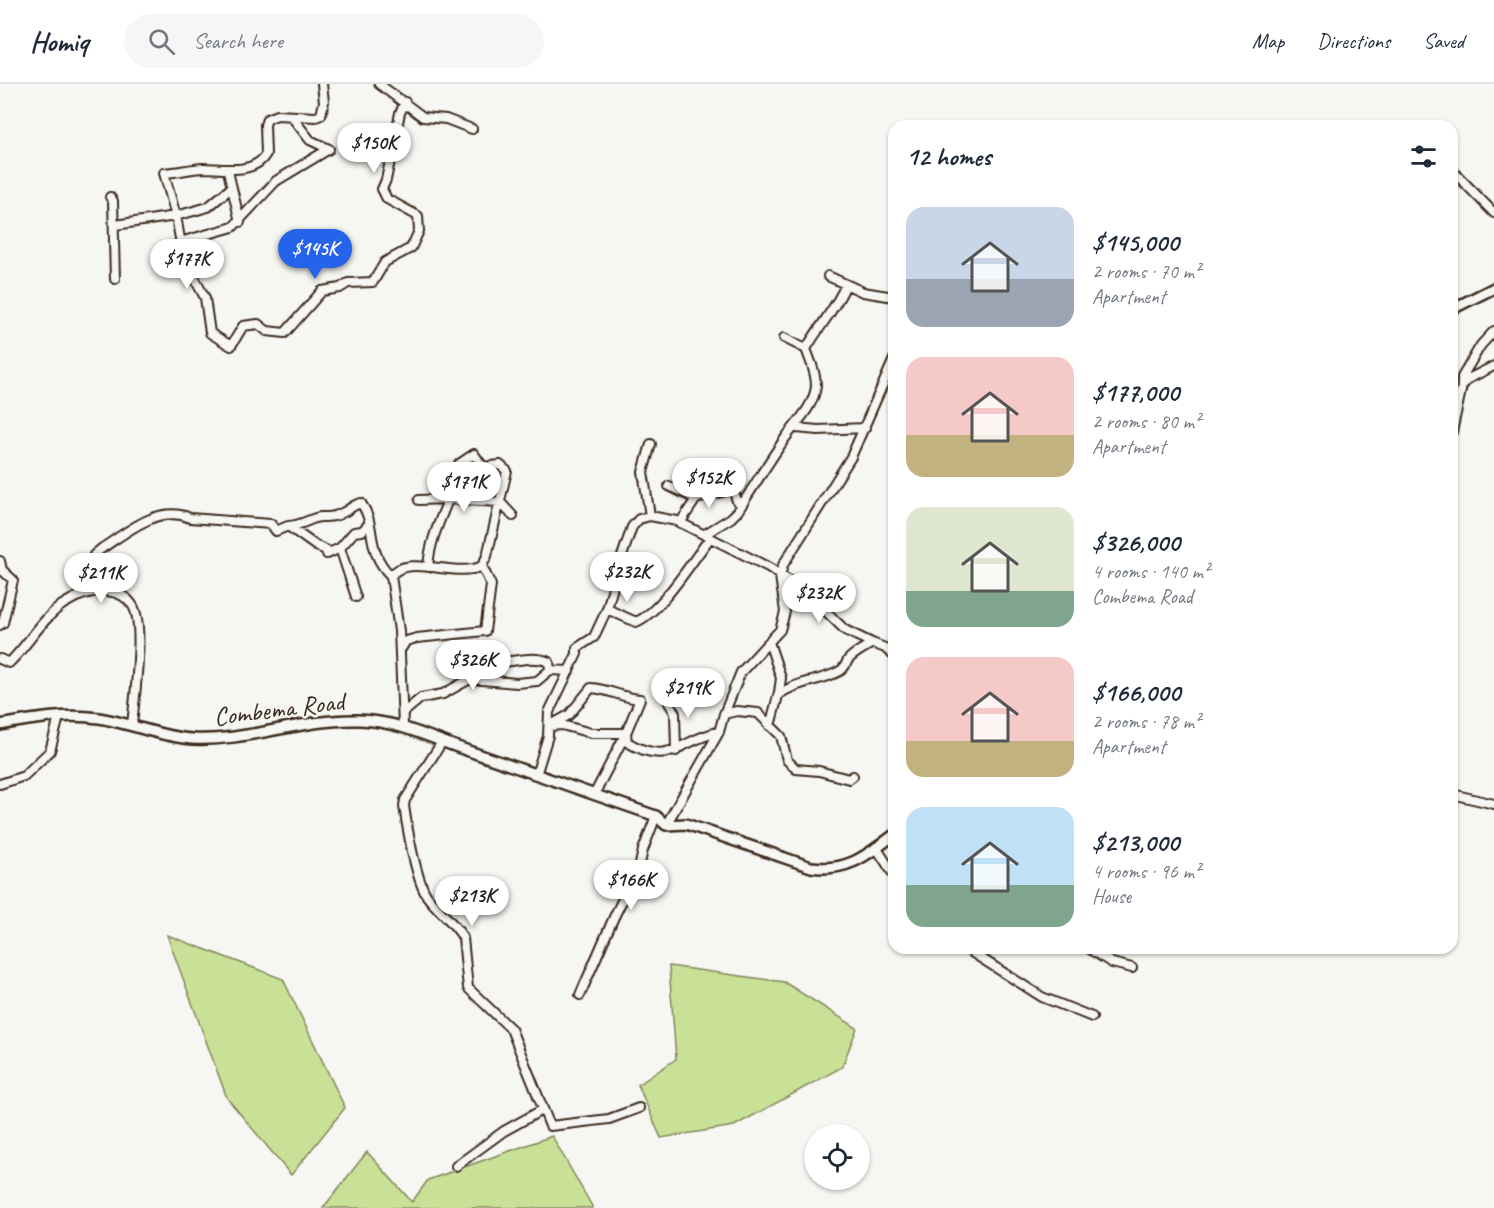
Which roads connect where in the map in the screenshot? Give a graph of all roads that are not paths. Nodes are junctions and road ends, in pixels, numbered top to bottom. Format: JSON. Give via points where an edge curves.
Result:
{"nodes":[{"id":1,"x":322,"y":84,"type":"edge"},
{"id":2,"x":379,"y":84,"type":"edge"},
{"id":3,"x":405,"y":102,"type":"junction"},
{"id":4,"x":292,"y":117,"type":"junction"},
{"id":5,"x":472,"y":129,"type":"dead end"},
{"id":6,"x":228,"y":171,"type":"junction"},
{"id":7,"x":1458,"y":177,"type":"edge"},
{"id":8,"x":231,"y":188,"type":"junction"},
{"id":9,"x":110,"y":197,"type":"dead end"},
{"id":10,"x":1494,"y":213,"type":"edge"},
{"id":11,"x":176,"y":216,"type":"junction"},
{"id":12,"x":240,"y":222,"type":"junction"},
{"id":13,"x":115,"y":225,"type":"junction"},
{"id":14,"x":180,"y":242,"type":"junction"},
{"id":15,"x":828,"y":276,"type":"dead end"},
{"id":16,"x":115,"y":279,"type":"dead end"},
{"id":17,"x":846,"y":284,"type":"junction"},
{"id":18,"x":1494,"y":288,"type":"edge"},
{"id":19,"x":888,"y":296,"type":"edge"},
{"id":20,"x":1458,"y":306,"type":"edge"},
{"id":21,"x":1494,"y":331,"type":"edge"},
{"id":22,"x":784,"y":338,"type":"dead end"},
{"id":23,"x":806,"y":349,"type":"junction"},
{"id":24,"x":1494,"y":366,"type":"edge"},
{"id":25,"x":888,"y":372,"type":"edge"},
{"id":26,"x":1462,"y":386,"type":"junction"},
{"id":27,"x":1458,"y":404,"type":"edge"},
{"id":28,"x":796,"y":428,"type":"junction"},
{"id":29,"x":865,"y":428,"type":"junction"},
{"id":30,"x":651,"y":444,"type":"dead end"},
{"id":31,"x":669,"y":486,"type":"dead end"},
{"id":32,"x":447,"y":499,"type":"junction"},
{"id":33,"x":696,"y":499,"type":"junction"},
{"id":34,"x":419,"y":500,"type":"dead end"},
{"id":35,"x":500,"y":502,"type":"junction"},
{"id":36,"x":742,"y":504,"type":"junction"},
{"id":37,"x":513,"y":516,"type":"dead end"},
{"id":38,"x":650,"y":516,"type":"junction"},
{"id":39,"x":680,"y":523,"type":"junction"},
{"id":40,"x":369,"y":524,"type":"junction"},
{"id":41,"x":288,"y":526,"type":"junction"},
{"id":42,"x":707,"y":536,"type":"junction"},
{"id":43,"x":340,"y":548,"type":"junction"},
{"id":44,"x":0,"y":561,"type":"edge"},
{"id":45,"x":482,"y":566,"type":"junction"},
{"id":46,"x":428,"y":567,"type":"junction"},
{"id":47,"x":391,"y":576,"type":"junction"},
{"id":48,"x":780,"y":576,"type":"junction"},
{"id":49,"x":102,"y":591,"type":"junction"},
{"id":50,"x":356,"y":597,"type":"dead end"},
{"id":51,"x":607,"y":609,"type":"junction"},
{"id":52,"x":0,"y":625,"type":"edge"},
{"id":53,"x":769,"y":642,"type":"junction"},
{"id":54,"x":872,"y":643,"type":"junction"},
{"id":55,"x":400,"y":649,"type":"junction"},
{"id":56,"x":888,"y":651,"type":"edge"},
{"id":57,"x":0,"y":659,"type":"edge"},
{"id":58,"x":550,"y":670,"type":"junction"},
{"id":59,"x":568,"y":671,"type":"junction"},
{"id":60,"x":470,"y":679,"type":"junction"},
{"id":61,"x":671,"y":685,"type":"dead end"},
{"id":62,"x":779,"y":692,"type":"junction"},
{"id":63,"x":403,"y":713,"type":"junction"},
{"id":64,"x":724,"y":714,"type":"junction"},
{"id":65,"x":59,"y":717,"type":"junction"},
{"id":66,"x":0,"y":725,"type":"edge"},
{"id":67,"x":403,"y":725,"type":"junction"},
{"id":68,"x":132,"y":726,"type":"junction"},
{"id":69,"x":549,"y":726,"type":"junction"},
{"id":70,"x":770,"y":726,"type":"junction"},
{"id":71,"x":719,"y":732,"type":"junction"},
{"id":72,"x":626,"y":733,"type":"junction"},
{"id":73,"x":442,"y":742,"type":"junction"},
{"id":74,"x":676,"y":751,"type":"junction"},
{"id":75,"x":536,"y":775,"type":"junction"},
{"id":76,"x":853,"y":776,"type":"dead end"},
{"id":77,"x":0,"y":784,"type":"edge"},
{"id":78,"x":594,"y":795,"type":"junction"},
{"id":79,"x":1458,"y":795,"type":"edge"},
{"id":80,"x":1494,"y":804,"type":"edge"},
{"id":81,"x":656,"y":816,"type":"junction"},
{"id":82,"x":666,"y":825,"type":"junction"},
{"id":83,"x":888,"y":840,"type":"edge"},
{"id":84,"x":876,"y":847,"type":"junction"},
{"id":85,"x":888,"y":866,"type":"edge"},
{"id":86,"x":974,"y":954,"type":"edge"},
{"id":87,"x":1098,"y":954,"type":"edge"},
{"id":88,"x":1132,"y":968,"type":"dead end"},
{"id":89,"x":580,"y":995,"type":"dead end"},
{"id":90,"x":1092,"y":1017,"type":"dead end"},
{"id":91,"x":639,"y":1108,"type":"dead end"},
{"id":92,"x":542,"y":1110,"type":"junction"},
{"id":93,"x":456,"y":1166,"type":"dead end"}],
"edges":[{"from":1,"to":4,"type":"street","via":[[321,115]]},
{"from":2,"to":3,"type":"street"},
{"from":3,"to":5,"type":"street","via":[[423,117],[446,119]]},
{"from":3,"to":14,"type":"street","via":[[382,189],[387,199],[418,216],[419,231],[411,248],[385,261],[374,282],[348,283],[322,291],[285,333],[267,331],[258,324],[243,326],[231,346],[210,333],[206,298],[183,256]]},
{"from":4,"to":6,"type":"street","via":[[277,115],[267,119],[264,158]]},
{"from":4,"to":12,"type":"street","via":[[310,140],[329,149],[276,181]]},
{"from":6,"to":8,"type":"street"},
{"from":6,"to":11,"type":"street","via":[[202,168],[164,173]]},
{"from":7,"to":10,"type":"street"},
{"from":8,"to":11,"type":"street","via":[[208,207]]},
{"from":8,"to":12,"type":"street"},
{"from":9,"to":13,"type":"street"},
{"from":11,"to":13,"type":"street"},
{"from":11,"to":14,"type":"street"},
{"from":12,"to":14,"type":"street"},
{"from":13,"to":16,"type":"street"},
{"from":15,"to":17,"type":"street"},
{"from":17,"to":19,"type":"street","via":[[863,292]]},
{"from":17,"to":23,"type":"street"},
{"from":18,"to":20,"type":"street"},
{"from":21,"to":26,"type":"street","via":[[1462,376]]},
{"from":22,"to":23,"type":"street"},
{"from":23,"to":28,"type":"street","via":[[816,384],[814,396]]},
{"from":24,"to":26,"type":"street"},
{"from":25,"to":29,"type":"street"},
{"from":26,"to":27,"type":"street"},
{"from":28,"to":29,"type":"street"},
{"from":28,"to":36,"type":"street"},
{"from":29,"to":48,"type":"street"},
{"from":30,"to":38,"type":"street","via":[[643,472]]},
{"from":31,"to":33,"type":"street"},
{"from":32,"to":34,"type":"street"},
{"from":32,"to":35,"type":"street"},
{"from":32,"to":35,"type":"street","via":[[459,464],[474,454],[483,467],[500,465],[507,471]]},
{"from":32,"to":46,"type":"street","via":[[433,534]]},
{"from":33,"to":36,"type":"street","via":[[733,489]]},
{"from":33,"to":39,"type":"street"},
{"from":35,"to":37,"type":"street"},
{"from":35,"to":45,"type":"street"},
{"from":36,"to":42,"type":"street"},
{"from":38,"to":39,"type":"street"},
{"from":38,"to":51,"type":"street","via":[[639,519],[632,527]]},
{"from":39,"to":42,"type":"street"},
{"from":40,"to":41,"type":"street","via":[[361,503],[329,518],[318,517]]},
{"from":40,"to":43,"type":"street","via":[[354,532]]},
{"from":40,"to":47,"type":"street","via":[[373,550],[380,566]]},
{"from":41,"to":43,"type":"street","via":[[326,550],[327,555]]},
{"from":41,"to":49,"type":"street","via":[[276,531],[271,524],[189,518],[181,514],[150,518],[94,555]]},
{"from":42,"to":48,"type":"street"},
{"from":42,"to":51,"type":"street","via":[[657,607],[644,618],[636,621]]},
{"from":43,"to":50,"type":"street"},
{"from":44,"to":52,"type":"street","via":[[2,570],[13,580]]},
{"from":45,"to":46,"type":"street"},
{"from":45,"to":55,"type":"street","via":[[491,585],[485,631],[417,638],[406,641]]},
{"from":46,"to":47,"type":"street","via":[[407,567]]},
{"from":47,"to":55,"type":"street"},
{"from":48,"to":53,"type":"street","via":[[784,621]]},
{"from":48,"to":54,"type":"street","via":[[804,590],[845,630]]},
{"from":49,"to":57,"type":"street","via":[[84,594],[61,606],[44,620],[9,663]]},
{"from":49,"to":68,"type":"street","via":[[115,592],[134,607],[137,661]]},
{"from":51,"to":59,"type":"street","via":[[594,636],[578,648]]},
{"from":53,"to":62,"type":"street","via":[[781,678]]},
{"from":53,"to":64,"type":"street","via":[[741,672]]},
{"from":54,"to":56,"type":"street"},
{"from":54,"to":62,"type":"street","via":[[849,660],[844,669]]},
{"from":55,"to":63,"type":"street"},
{"from":58,"to":59,"type":"street"},
{"from":58,"to":60,"type":"street","via":[[537,681]]},
{"from":58,"to":60,"type":"street","via":[[549,662],[538,657],[491,662]]},
{"from":59,"to":69,"type":"street","via":[[549,711]]},
{"from":60,"to":63,"type":"street","via":[[443,694],[421,698]]},
{"from":61,"to":74,"type":"street","via":[[669,703],[675,713]]},
{"from":62,"to":70,"type":"street"},
{"from":63,"to":67,"type":"street"},
{"from":64,"to":70,"type":"street","via":[[758,713]]},
{"from":64,"to":71,"type":"street"},
{"from":65,"to":66,"type":"street","name":"Combema Road"},
{"from":65,"to":68,"type":"street","name":"Combema Road","via":[[98,718]]},
{"from":65,"to":77,"type":"street","via":[[50,751],[24,776]]},
{"from":67,"to":68,"type":"street","name":"Combema Road","via":[[361,720],[317,722],[207,739]]},
{"from":67,"to":73,"type":"street","name":"Combema Road"},
{"from":69,"to":72,"type":"street","via":[[562,725],[591,733]]},
{"from":69,"to":72,"type":"street","via":[[569,714],[591,687],[640,699]]},
{"from":69,"to":75,"type":"street"},
{"from":70,"to":76,"type":"street","via":[[781,736],[788,760],[796,769]]},
{"from":71,"to":74,"type":"street"},
{"from":71,"to":82,"type":"street"},
{"from":72,"to":74,"type":"street","via":[[627,742],[638,749],[651,753]]},
{"from":72,"to":78,"type":"street"},
{"from":73,"to":75,"type":"street","name":"Combema Road"},
{"from":73,"to":92,"type":"street","via":[[404,806],[420,877],[427,895],[463,938],[468,988],[511,1029]]},
{"from":75,"to":78,"type":"street","name":"Combema Road"},
{"from":78,"to":81,"type":"street","name":"Combema Road"},
{"from":79,"to":80,"type":"street"},
{"from":81,"to":82,"type":"street"},
{"from":81,"to":89,"type":"street","via":[[640,864]]},
{"from":82,"to":84,"type":"street","via":[[686,824],[826,869],[849,865]]},
{"from":83,"to":84,"type":"street"},
{"from":84,"to":85,"type":"street"},
{"from":86,"to":90,"type":"street","via":[[1042,997]]},
{"from":87,"to":88,"type":"street"},
{"from":91,"to":92,"type":"street","via":[[609,1119],[554,1127],[547,1123]]},
{"from":92,"to":93,"type":"street","via":[[486,1142]]}]}
